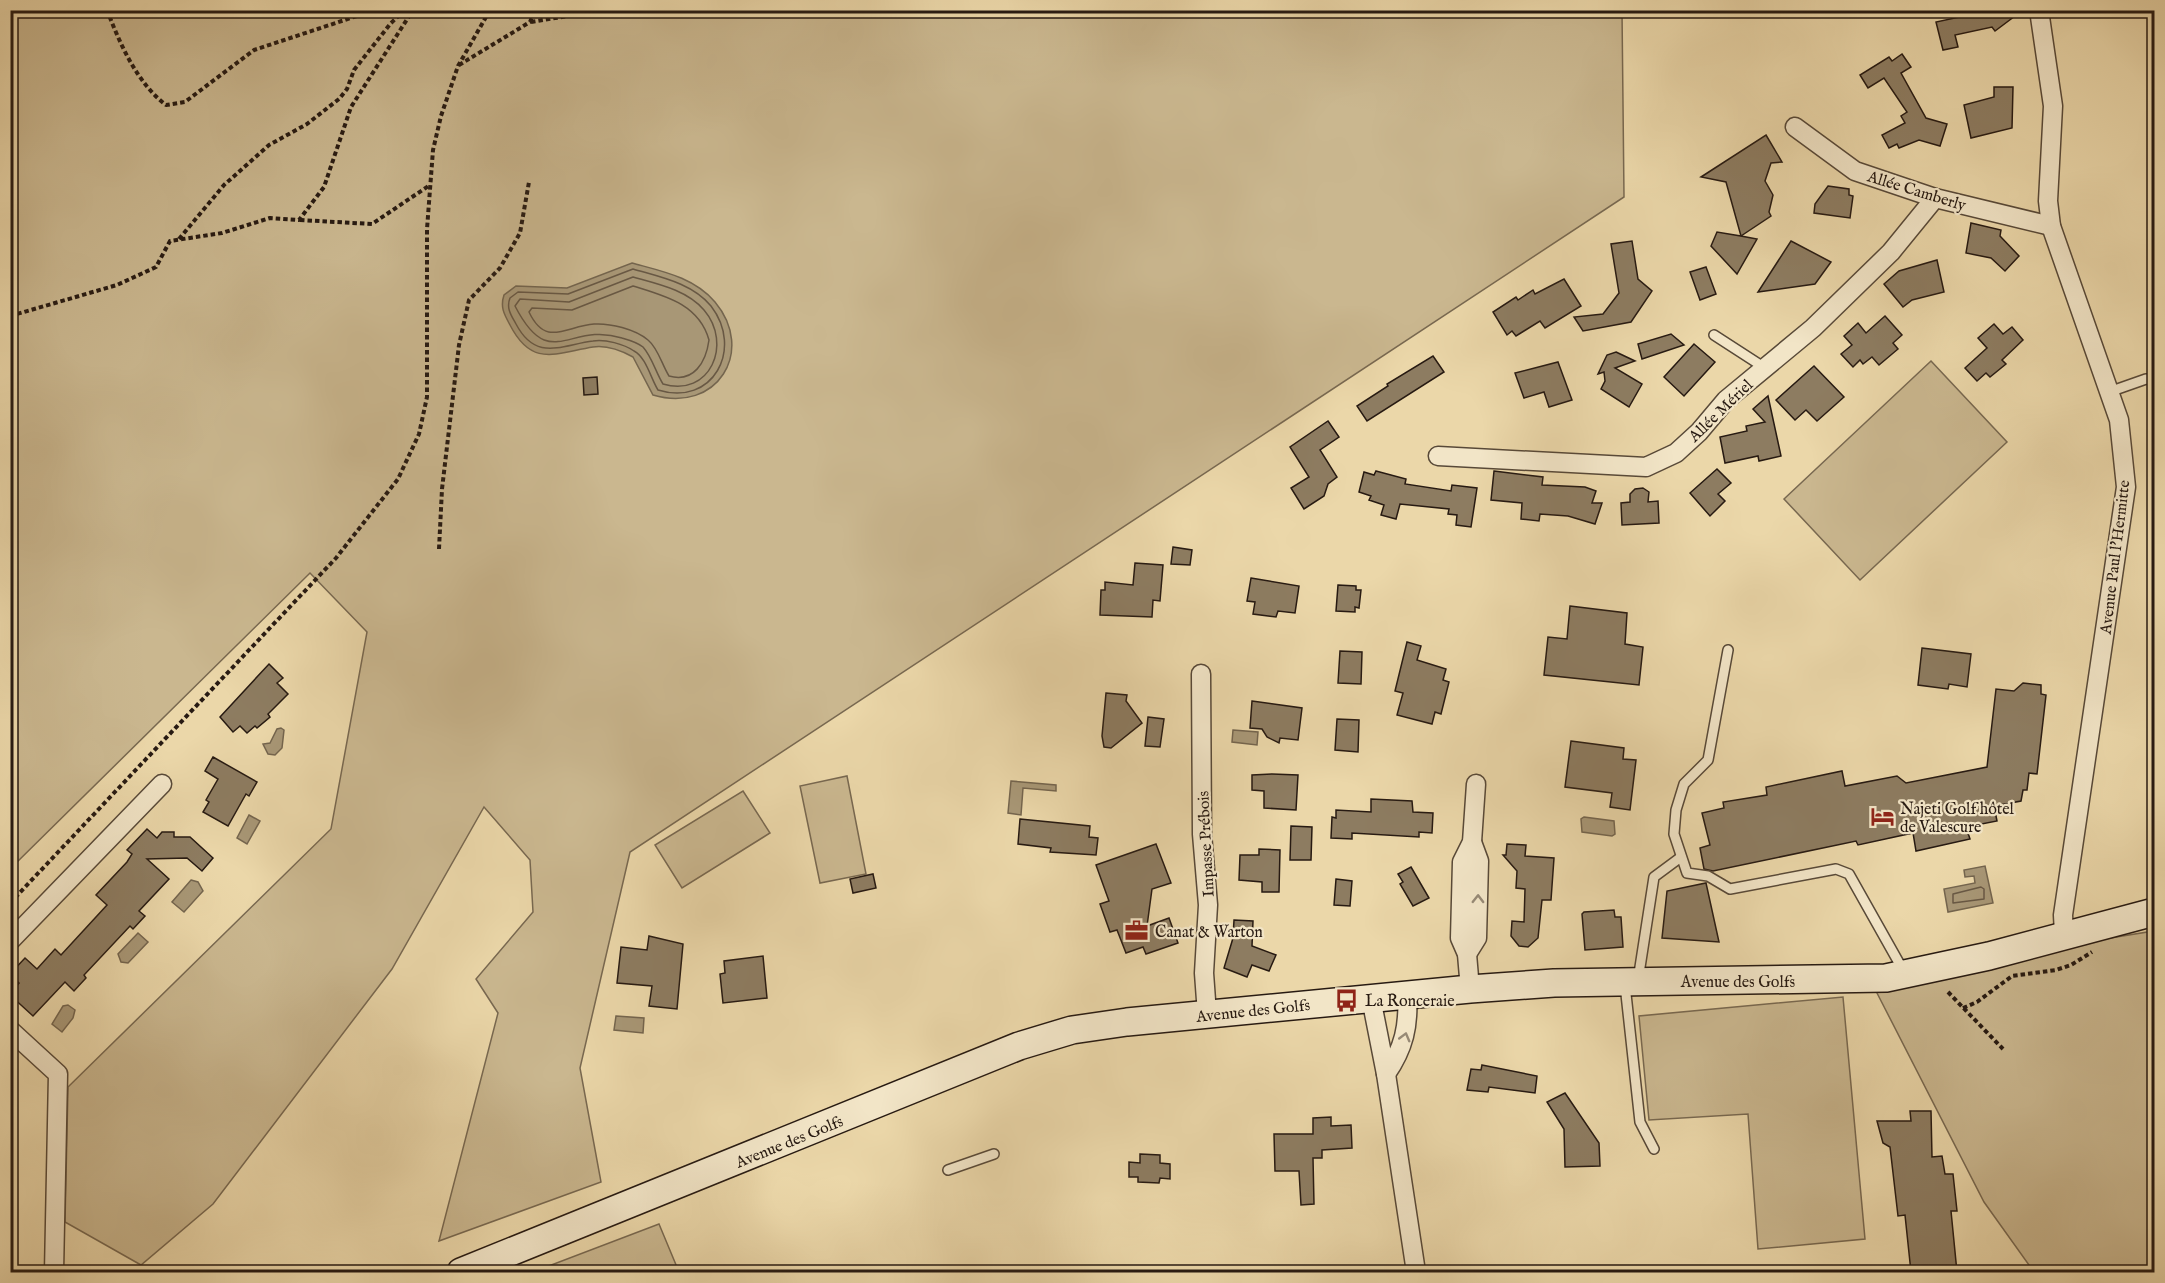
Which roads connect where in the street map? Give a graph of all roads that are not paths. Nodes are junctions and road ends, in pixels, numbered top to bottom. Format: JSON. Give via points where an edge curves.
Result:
{"nodes":[{"id":1,"x":2039,"y":10,"type":"edge"},
{"id":2,"x":1795,"y":127,"type":"dead end"},
{"id":3,"x":1935,"y":198,"type":"junction"},
{"id":4,"x":2052,"y":226,"type":"junction"},
{"id":5,"x":1714,"y":335,"type":"dead end"},
{"id":6,"x":1765,"y":368,"type":"junction"},
{"id":7,"x":2154,"y":380,"type":"edge"},
{"id":8,"x":2109,"y":392,"type":"junction"},
{"id":9,"x":1438,"y":456,"type":"dead end"},
{"id":10,"x":1728,"y":650,"type":"dead end"},
{"id":11,"x":1201,"y":674,"type":"dead end"},
{"id":12,"x":162,"y":784,"type":"dead end"},
{"id":13,"x":1476,"y":784,"type":"dead end"},
{"id":14,"x":1681,"y":857,"type":"junction"},
{"id":15,"x":2154,"y":912,"type":"edge"},
{"id":16,"x":2064,"y":934,"type":"junction"},
{"id":17,"x":10,"y":941,"type":"edge"},
{"id":18,"x":1905,"y":975,"type":"junction"},
{"id":19,"x":1631,"y":982,"type":"junction"},
{"id":20,"x":1470,"y":989,"type":"junction"},
{"id":21,"x":1407,"y":994,"type":"junction"},
{"id":22,"x":1371,"y":998,"type":"junction"},
{"id":23,"x":1207,"y":1014,"type":"junction"},
{"id":24,"x":10,"y":1030,"type":"edge"},
{"id":25,"x":1386,"y":1074,"type":"junction"},
{"id":26,"x":1654,"y":1149,"type":"dead end"},
{"id":27,"x":994,"y":1154,"type":"dead end"},
{"id":28,"x":948,"y":1170,"type":"dead end"},
{"id":29,"x":54,"y":1272,"type":"edge"},
{"id":30,"x":461,"y":1272,"type":"edge"},
{"id":31,"x":1416,"y":1272,"type":"edge"}],
"edges":[{"from":1,"to":4,"type":"street","name":"Avenue Paul l'Hermitte","via":[[2054,106],[2048,201]]},
{"from":2,"to":3,"type":"street","name":"Allée Camberly","via":[[1855,171]]},
{"from":3,"to":4,"type":"street","name":"Allée Camberly"},
{"from":3,"to":6,"type":"street","name":"Allée Mériel","via":[[1891,252],[1813,328]]},
{"from":4,"to":8,"type":"street","name":"Avenue Paul l'Hermitte"},
{"from":5,"to":6,"type":"lane"},
{"from":6,"to":9,"type":"street","name":"Allée Mériel","via":[[1726,400],[1676,453],[1646,467]]},
{"from":7,"to":8,"type":"lane","via":[[2146,379]]},
{"from":8,"to":16,"type":"street","name":"Avenue Paul l'Hermitte","via":[[2119,420],[2126,487],[2063,915]]},
{"from":10,"to":14,"type":"lane","via":[[1708,760],[1684,784],[1676,810],[1674,834]]},
{"from":11,"to":23,"type":"street","name":"Impasse Prébois"},
{"from":12,"to":17,"type":"street"},
{"from":13,"to":20,"type":"street","via":[[1472,842],[1479,861],[1477,938],[1467,954]]},
{"from":14,"to":18,"type":"lane","via":[[1687,873],[1708,876],[1730,889],[1836,869],[1849,874]]},
{"from":14,"to":19,"type":"lane","via":[[1654,877],[1645,947]]},
{"from":15,"to":16,"type":"main road","name":"Avenue des Golfs"},
{"from":16,"to":18,"type":"main road","name":"Avenue des Golfs"},
{"from":18,"to":19,"type":"main road","name":"Avenue des Golfs","via":[[1856,981]]},
{"from":19,"to":20,"type":"main road","name":"Avenue des Golfs"},
{"from":19,"to":26,"type":"lane","via":[[1640,1122]]},
{"from":20,"to":21,"type":"main road","name":"Avenue des Golfs"},
{"from":21,"to":22,"type":"main road","name":"Avenue des Golfs"},
{"from":25,"to":21,"type":"street","one_way":true,"via":[[1401,1053],[1409,1022]]},
{"from":22,"to":23,"type":"main road","name":"Avenue des Golfs"},
{"from":22,"to":25,"type":"street"},
{"from":23,"to":30,"type":"main road","name":"Avenue des Golfs","via":[[1072,1030],[1019,1046]]},
{"from":24,"to":29,"type":"street","via":[[58,1074]]},
{"from":25,"to":31,"type":"street"},
{"from":27,"to":28,"type":"lane"}]}
